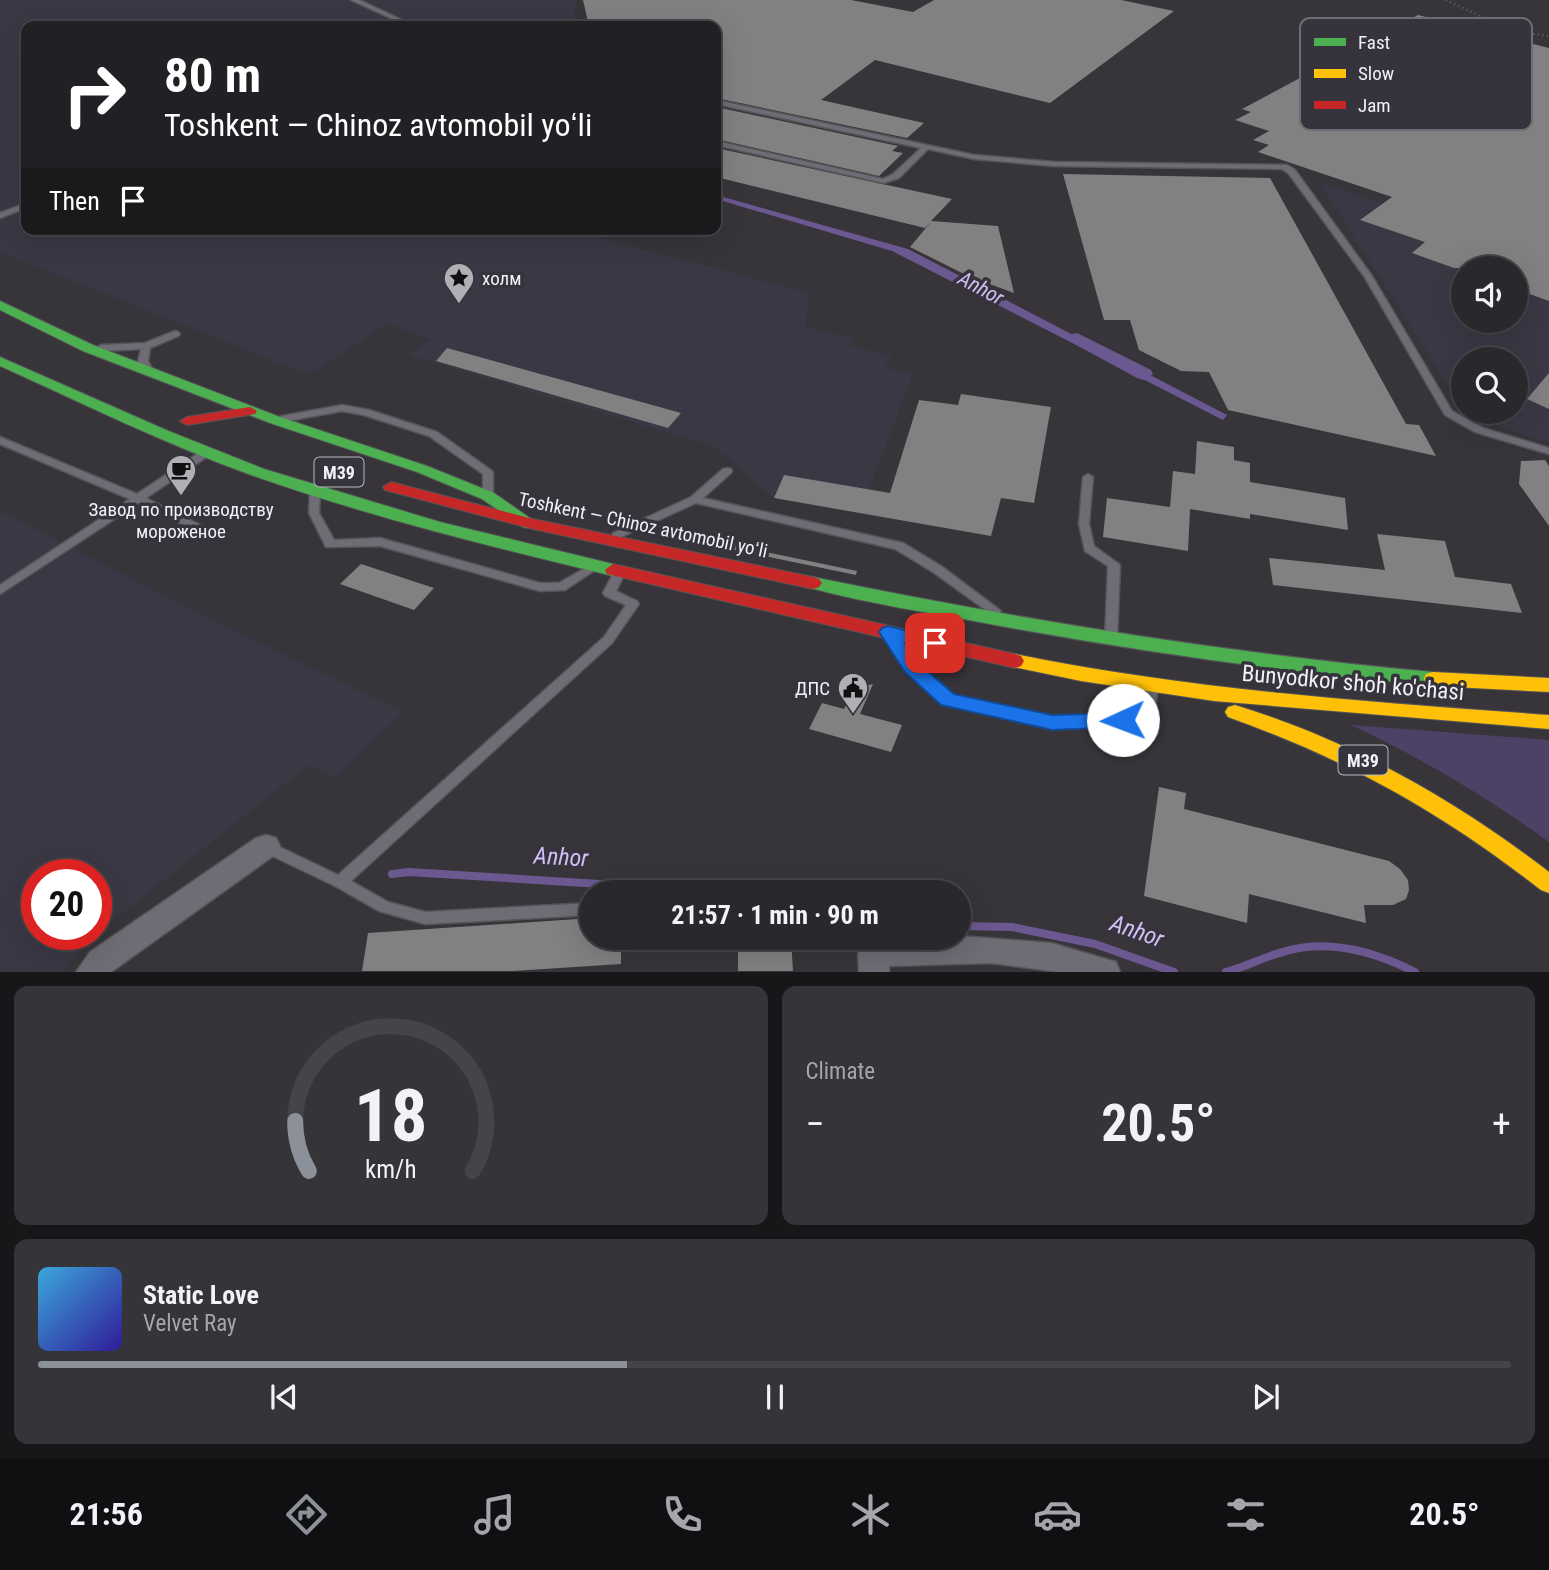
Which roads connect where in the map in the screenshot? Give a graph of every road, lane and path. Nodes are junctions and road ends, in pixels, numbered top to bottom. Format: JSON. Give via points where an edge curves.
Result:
{"nodes":[{"id":1,"x":354,"y":0,"type":"edge"},
{"id":2,"x":1446,"y":0,"type":"edge"},
{"id":3,"x":1484,"y":18,"type":"edge"},
{"id":4,"x":401,"y":21,"type":"edge"},
{"id":5,"x":721,"y":104,"type":"edge"},
{"id":6,"x":721,"y":144,"type":"edge"},
{"id":7,"x":926,"y":146,"type":"junction"},
{"id":8,"x":21,"y":207,"type":"edge"},
{"id":9,"x":0,"y":216,"type":"edge"},
{"id":10,"x":0,"y":305,"type":"edge"},
{"id":11,"x":175,"y":334,"type":"dead end"},
{"id":12,"x":146,"y":346,"type":"junction"},
{"id":13,"x":88,"y":348,"type":"junction"},
{"id":14,"x":0,"y":361,"type":"edge"},
{"id":15,"x":148,"y":370,"type":"junction"},
{"id":16,"x":252,"y":411,"type":"junction"},
{"id":17,"x":275,"y":420,"type":"junction"},
{"id":18,"x":222,"y":433,"type":"dead end"},
{"id":19,"x":0,"y":440,"type":"edge"},
{"id":20,"x":1549,"y":451,"type":"edge"},
{"id":21,"x":207,"y":452,"type":"junction"},
{"id":22,"x":727,"y":471,"type":"dead end"},
{"id":23,"x":1088,"y":477,"type":"dead end"},
{"id":24,"x":377,"y":483,"type":"dead end"},
{"id":25,"x":315,"y":491,"type":"junction"},
{"id":26,"x":488,"y":496,"type":"junction"},
{"id":27,"x":140,"y":499,"type":"junction"},
{"id":28,"x":695,"y":499,"type":"junction"},
{"id":29,"x":530,"y":524,"type":"junction"},
{"id":30,"x":210,"y":534,"type":"dead end"},
{"id":31,"x":607,"y":540,"type":"junction"},
{"id":32,"x":594,"y":566,"type":"junction"},
{"id":33,"x":620,"y":572,"type":"junction"},
{"id":34,"x":0,"y":590,"type":"edge"},
{"id":35,"x":1010,"y":624,"type":"junction"},
{"id":36,"x":888,"y":632,"type":"junction"},
{"id":37,"x":1111,"y":642,"type":"junction"},
{"id":38,"x":1474,"y":665,"type":"dead end"},
{"id":39,"x":1299,"y":669,"type":"junction"},
{"id":40,"x":1549,"y":685,"type":"edge"},
{"id":41,"x":1153,"y":686,"type":"junction"},
{"id":42,"x":1549,"y":722,"type":"edge"},
{"id":43,"x":266,"y":846,"type":"joint"},
{"id":44,"x":340,"y":882,"type":"junction"},
{"id":45,"x":1549,"y":884,"type":"edge"},
{"id":46,"x":579,"y":910,"type":"edge"},
{"id":47,"x":91,"y":971,"type":"edge"},
{"id":48,"x":874,"y":971,"type":"edge"},
{"id":49,"x":1105,"y":971,"type":"edge"}],
"edges":[{"from":1,"to":4,"type":"lane"},
{"from":2,"to":3,"type":"path"},
{"from":5,"to":7,"type":"lane"},
{"from":6,"to":7,"type":"lane","via":[[884,181],[896,176]]},
{"from":7,"to":20,"type":"lane","via":[[974,157],[1054,164],[1284,167],[1368,276],[1448,413],[1479,430]]},
{"from":8,"to":9,"type":"lane"},
{"from":10,"to":13,"type":"main road","number":"M39"},
{"from":11,"to":12,"type":"lane"},
{"from":12,"to":13,"type":"lane"},
{"from":12,"to":15,"type":"lane","via":[[143,361]]},
{"from":13,"to":15,"type":"main road","number":"M39"},
{"from":14,"to":21,"type":"main road","number":"M39"},
{"from":15,"to":16,"type":"main road","number":"M39"},
{"from":16,"to":17,"type":"main road","number":"M39"},
{"from":16,"to":18,"type":"main road","via":[[181,418]]},
{"from":17,"to":26,"type":"main road","number":"M39"},
{"from":17,"to":26,"type":"lane","via":[[342,408],[433,434],[488,473]]},
{"from":19,"to":27,"type":"lane"},
{"from":21,"to":25,"type":"main road","number":"M39"},
{"from":21,"to":27,"type":"lane"},
{"from":22,"to":28,"type":"lane"},
{"from":23,"to":37,"type":"lane","via":[[1084,524],[1089,548],[1114,565]]},
{"from":24,"to":29,"type":"main road","name":"Toshkent — Chinoz avtomobil yoʻli","number":"M39"},
{"from":25,"to":32,"type":"main road","number":"M39","via":[[453,533]]},
{"from":25,"to":32,"type":"lane","via":[[314,513],[330,544],[380,542],[540,587],[561,587]]},
{"from":26,"to":29,"type":"main road","number":"M39"},
{"from":27,"to":30,"type":"lane"},
{"from":27,"to":34,"type":"lane"},
{"from":28,"to":31,"type":"lane"},
{"from":28,"to":35,"type":"lane","via":[[899,546]]},
{"from":29,"to":31,"type":"main road","name":"Toshkent — Chinoz avtomobil yoʻli","number":"M39"},
{"from":31,"to":35,"type":"main road","name":"Toshkent — Chinoz avtomobil yoʻli","number":"M39"},
{"from":32,"to":33,"type":"main road","number":"M39"},
{"from":33,"to":36,"type":"main road","number":"M39"},
{"from":33,"to":44,"type":"lane","via":[[609,593],[633,604],[608,640]]},
{"from":35,"to":37,"type":"main road","name":"Toshkent — Chinoz avtomobil yoʻli","number":"M39"},
{"from":36,"to":41,"type":"main road","number":"M39"},
{"from":36,"to":41,"type":"lane","via":[[912,667],[948,700],[1052,723],[1147,719]]},
{"from":37,"to":39,"type":"main road","name":"Toshkent — Chinoz avtomobil yoʻli","number":"M39"},
{"from":38,"to":39,"type":"main road","number":"M39"},
{"from":39,"to":40,"type":"main road","name":"Bunyodkor shoh ko'chasi"},
{"from":41,"to":42,"type":"main road","name":"Bunyodkor shoh ko'chasi"},
{"from":41,"to":45,"type":"main road","number":"M39","via":[[1289,729],[1364,761],[1473,825]]},
{"from":43,"to":44,"type":"lane"},
{"from":43,"to":47,"type":"street"},
{"from":44,"to":46,"type":"lane","via":[[384,907],[425,918]]},
{"from":48,"to":49,"type":"street","via":[[873,954],[915,950],[1004,951],[1083,962]]}]}
